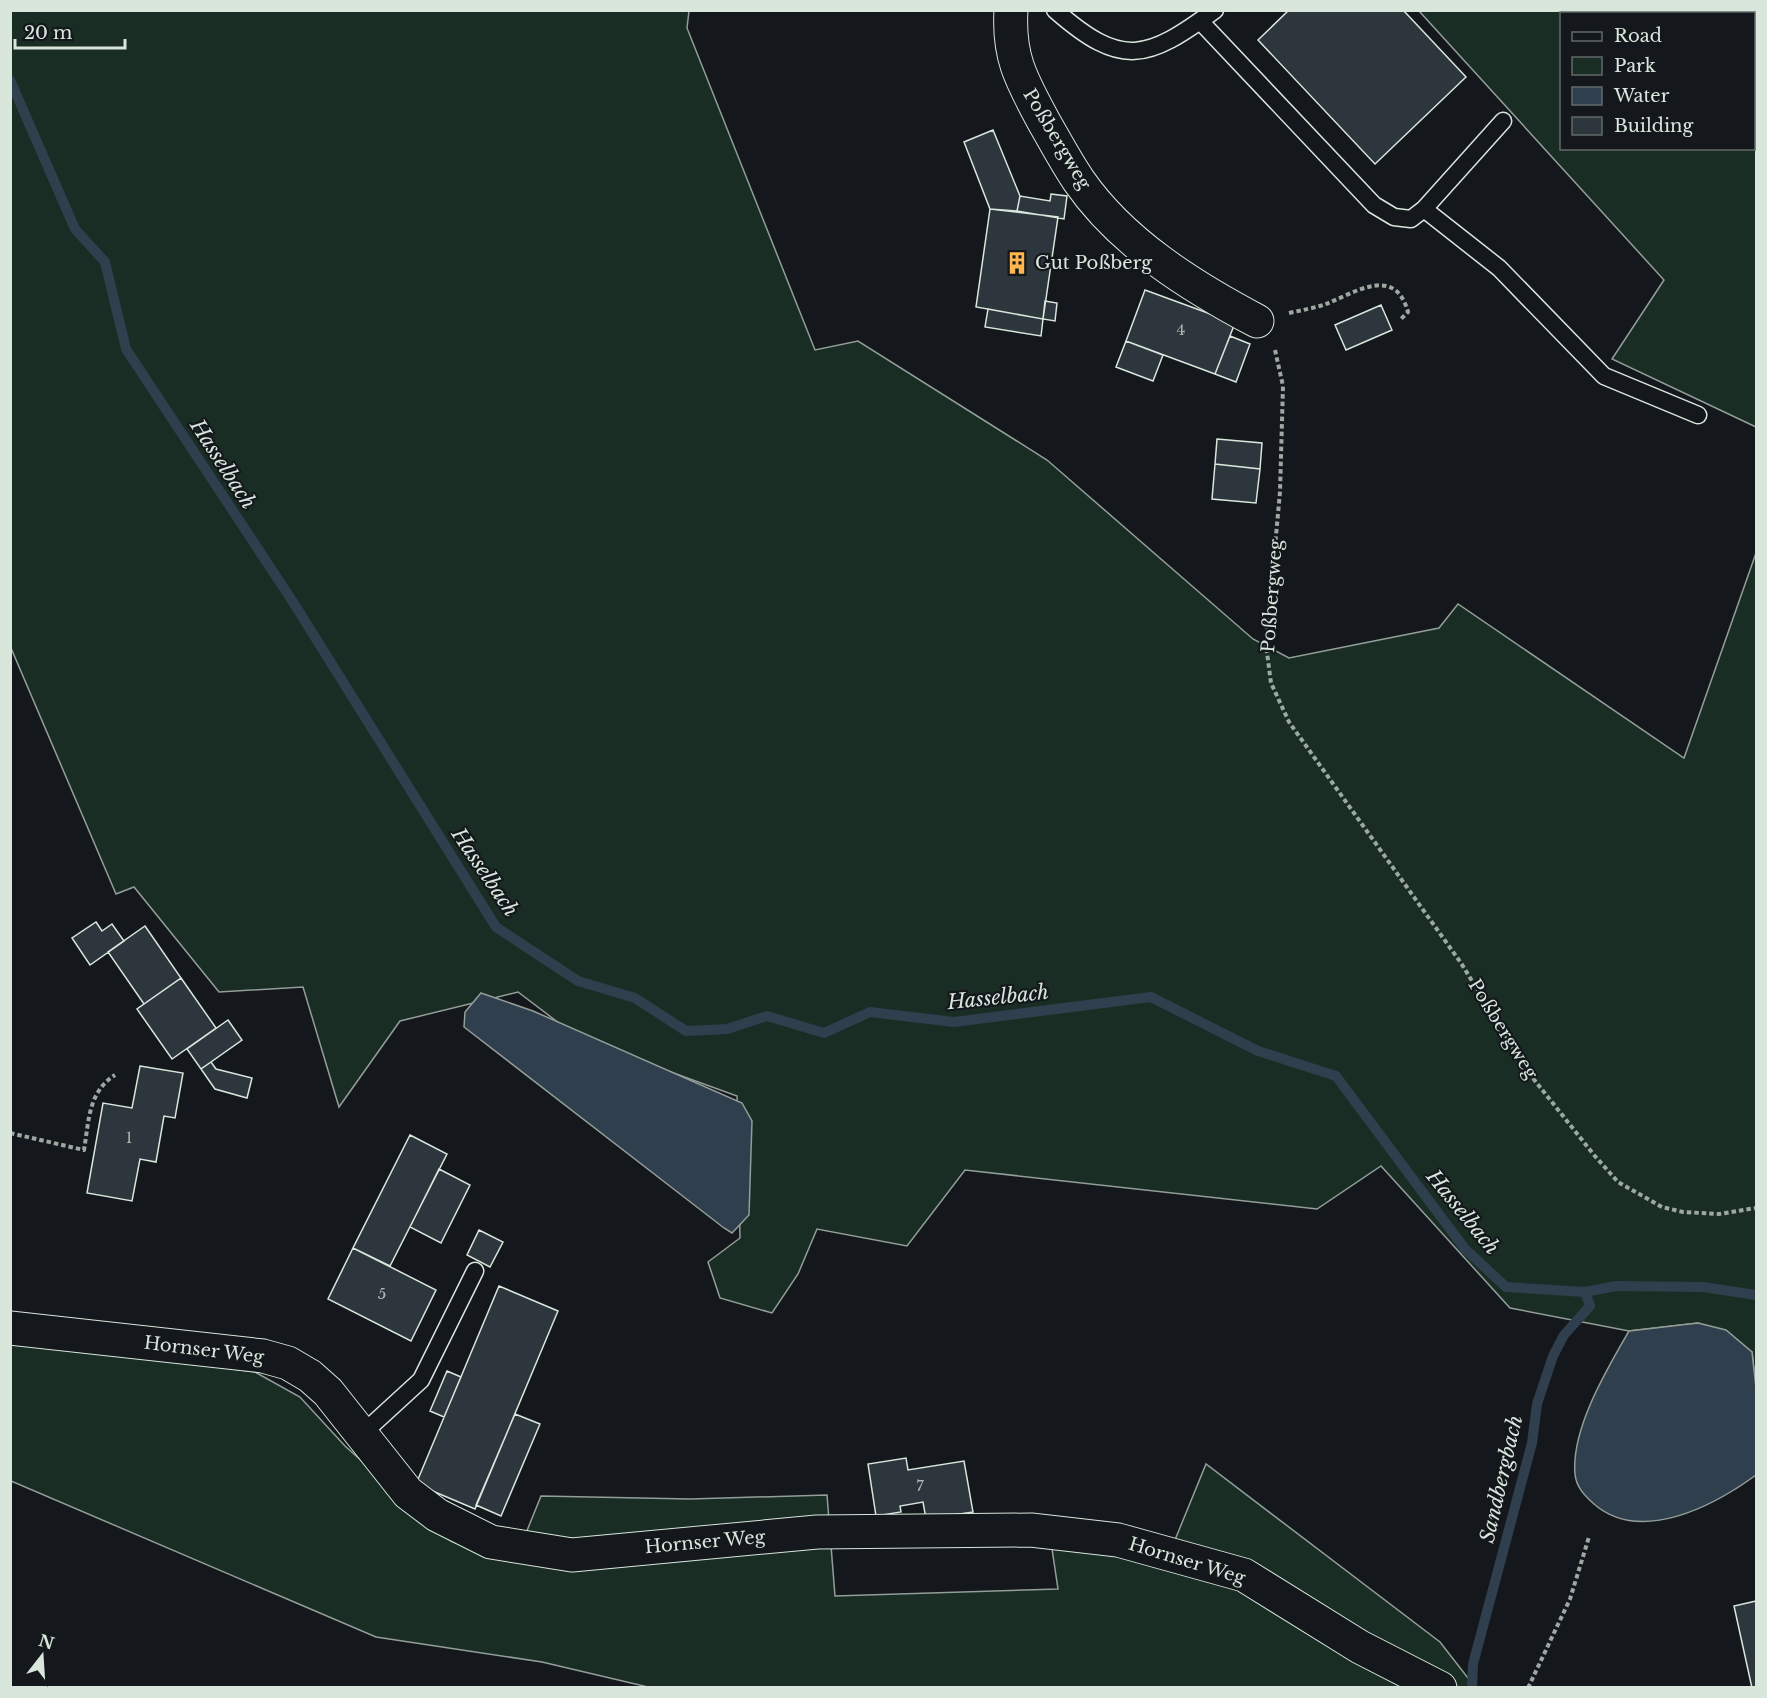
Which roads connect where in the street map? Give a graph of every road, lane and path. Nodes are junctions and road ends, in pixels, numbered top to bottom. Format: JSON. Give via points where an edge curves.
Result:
{"nodes":[{"id":1,"x":1011,"y":10,"type":"edge"},
{"id":2,"x":1055,"y":10,"type":"edge"},
{"id":3,"x":1215,"y":10,"type":"edge"},
{"id":4,"x":1200,"y":21,"type":"junction"},
{"id":5,"x":1503,"y":121,"type":"dead end"},
{"id":6,"x":1424,"y":209,"type":"junction"},
{"id":7,"x":1401,"y":318,"type":"dead end"},
{"id":8,"x":1257,"y":321,"type":"junction"},
{"id":9,"x":1698,"y":415,"type":"dead end"},
{"id":10,"x":115,"y":1075,"type":"dead end"},
{"id":11,"x":10,"y":1133,"type":"edge"},
{"id":12,"x":1756,"y":1208,"type":"edge"},
{"id":13,"x":475,"y":1271,"type":"dead end"},
{"id":14,"x":10,"y":1328,"type":"edge"},
{"id":15,"x":361,"y":1435,"type":"junction"},
{"id":16,"x":1589,"y":1537,"type":"dead end"},
{"id":17,"x":1440,"y":1688,"type":"edge"},
{"id":18,"x":1528,"y":1688,"type":"edge"}],
"edges":[{"from":1,"to":8,"type":"street","name":"Poßbergweg","via":[[1010,37],[1017,72],[1079,181],[1104,211],[1153,257]]},
{"from":2,"to":4,"type":"lane","via":[[1081,33],[1125,51],[1160,46]]},
{"from":3,"to":4,"type":"lane"},
{"from":4,"to":6,"type":"lane","via":[[1374,205],[1394,217],[1411,219]]},
{"from":5,"to":6,"type":"lane"},
{"from":6,"to":9,"type":"lane","via":[[1499,268],[1604,375]]},
{"from":7,"to":8,"type":"path","via":[[1408,312],[1405,300],[1393,288],[1369,285],[1324,305]]},
{"from":8,"to":12,"type":"path","name":"Poßbergweg","via":[[1278,357],[1283,386],[1280,492],[1266,645],[1271,683],[1289,722],[1461,963],[1528,1072],[1618,1182],[1662,1207],[1683,1212],[1719,1214]]},
{"from":10,"to":11,"type":"path","via":[[98,1088],[93,1098],[84,1150]]},
{"from":13,"to":15,"type":"lane","via":[[421,1380]]},
{"from":14,"to":15,"type":"street","name":"Hornser Weg","via":[[288,1363],[328,1392]]},
{"from":15,"to":17,"type":"street","name":"Hornser Weg","via":[[408,1494],[437,1515],[491,1542],[572,1555],[817,1532],[1031,1530],[1118,1540],[1244,1575],[1360,1647]]},
{"from":16,"to":18,"type":"path","via":[[1570,1599]]}]}
